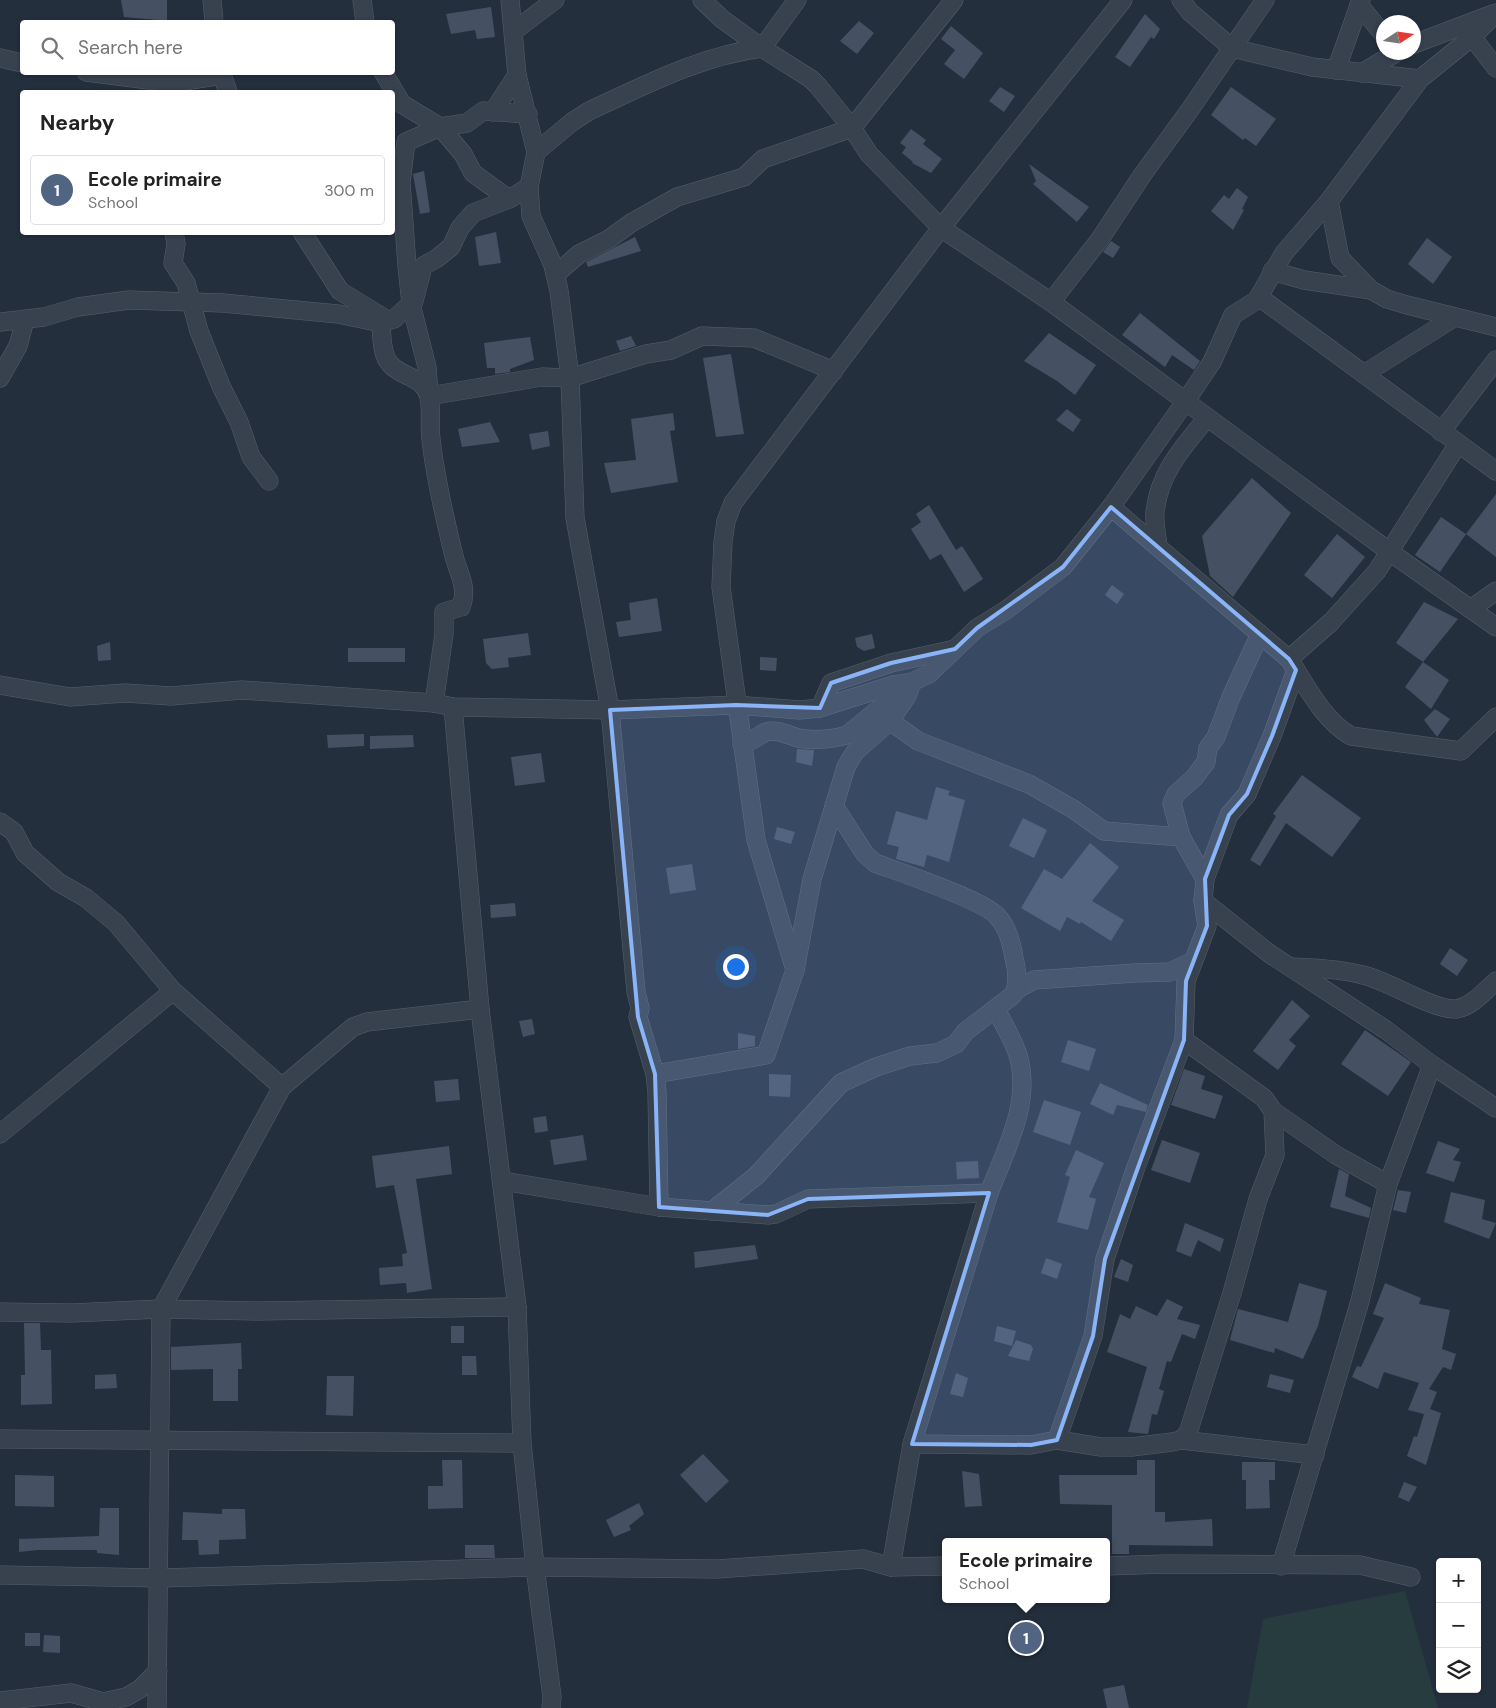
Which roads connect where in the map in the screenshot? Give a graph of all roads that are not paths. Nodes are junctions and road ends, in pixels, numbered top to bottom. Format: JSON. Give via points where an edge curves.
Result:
{"nodes":[{"id":1,"x":212,"y":0,"type":"edge"},
{"id":2,"x":362,"y":0,"type":"edge"},
{"id":3,"x":510,"y":0,"type":"edge"},
{"id":4,"x":555,"y":0,"type":"edge"},
{"id":5,"x":702,"y":0,"type":"edge"},
{"id":6,"x":797,"y":0,"type":"edge"},
{"id":7,"x":954,"y":0,"type":"edge"},
{"id":8,"x":1123,"y":0,"type":"edge"},
{"id":9,"x":1180,"y":0,"type":"edge"},
{"id":10,"x":1265,"y":0,"type":"edge"},
{"id":11,"x":1360,"y":3,"type":"edge"},
{"id":12,"x":1496,"y":13,"type":"edge"},
{"id":13,"x":214,"y":20,"type":"edge"},
{"id":14,"x":365,"y":20,"type":"edge"},
{"id":15,"x":1376,"y":24,"type":"edge"},
{"id":16,"x":514,"y":31,"type":"junction"},
{"id":17,"x":1472,"y":37,"type":"junction"},
{"id":18,"x":1421,"y":41,"type":"edge"},
{"id":19,"x":762,"y":48,"type":"junction"},
{"id":20,"x":1232,"y":48,"type":"junction"},
{"id":21,"x":0,"y":58,"type":"edge"},
{"id":22,"x":1384,"y":60,"type":"edge"},
{"id":23,"x":20,"y":63,"type":"edge"},
{"id":24,"x":1496,"y":68,"type":"edge"},
{"id":25,"x":1336,"y":70,"type":"junction"},
{"id":26,"x":1362,"y":73,"type":"junction"},
{"id":27,"x":98,"y":75,"type":"edge"},
{"id":28,"x":216,"y":75,"type":"edge"},
{"id":29,"x":222,"y":75,"type":"edge"},
{"id":30,"x":385,"y":75,"type":"edge"},
{"id":31,"x":517,"y":75,"type":"junction"},
{"id":32,"x":1420,"y":79,"type":"junction"},
{"id":33,"x":145,"y":87,"type":"edge"},
{"id":34,"x":227,"y":90,"type":"edge"},
{"id":35,"x":394,"y":90,"type":"edge"},
{"id":36,"x":395,"y":92,"type":"edge"},
{"id":37,"x":493,"y":112,"type":"junction"},
{"id":38,"x":528,"y":114,"type":"junction"},
{"id":39,"x":440,"y":127,"type":"junction"},
{"id":40,"x":852,"y":128,"type":"junction"},
{"id":41,"x":536,"y":152,"type":"junction"},
{"id":42,"x":529,"y":187,"type":"junction"},
{"id":43,"x":509,"y":199,"type":"junction"},
{"id":44,"x":1329,"y":201,"type":"junction"},
{"id":45,"x":941,"y":228,"type":"junction"},
{"id":46,"x":174,"y":235,"type":"edge"},
{"id":47,"x":304,"y":235,"type":"edge"},
{"id":48,"x":1284,"y":253,"type":"junction"},
{"id":49,"x":1272,"y":271,"type":"junction"},
{"id":50,"x":556,"y":274,"type":"junction"},
{"id":51,"x":1304,"y":280,"type":"junction"},
{"id":52,"x":1371,"y":290,"type":"junction"},
{"id":53,"x":1259,"y":297,"type":"junction"},
{"id":54,"x":1051,"y":302,"type":"junction"},
{"id":55,"x":192,"y":303,"type":"junction"},
{"id":56,"x":411,"y":304,"type":"junction"},
{"id":57,"x":1455,"y":317,"type":"junction"},
{"id":58,"x":25,"y":320,"type":"junction"},
{"id":59,"x":0,"y":322,"type":"edge"},
{"id":60,"x":385,"y":322,"type":"junction"},
{"id":61,"x":1496,"y":327,"type":"edge"},
{"id":62,"x":1496,"y":360,"type":"edge"},
{"id":63,"x":834,"y":371,"type":"junction"},
{"id":64,"x":1364,"y":374,"type":"junction"},
{"id":65,"x":0,"y":378,"type":"edge"},
{"id":66,"x":570,"y":378,"type":"junction"},
{"id":67,"x":429,"y":396,"type":"junction"},
{"id":68,"x":1185,"y":402,"type":"junction"},
{"id":69,"x":1207,"y":418,"type":"junction"},
{"id":70,"x":1441,"y":432,"type":"junction"},
{"id":71,"x":1458,"y":444,"type":"junction"},
{"id":72,"x":1151,"y":452,"type":"junction"},
{"id":73,"x":1170,"y":465,"type":"junction"},
{"id":74,"x":1496,"y":471,"type":"edge"},
{"id":75,"x":269,"y":481,"type":"dead end"},
{"id":76,"x":1112,"y":508,"type":"junction"},
{"id":77,"x":1158,"y":547,"type":"junction"},
{"id":78,"x":1390,"y":552,"type":"junction"},
{"id":79,"x":1496,"y":591,"type":"edge"},
{"id":80,"x":1472,"y":608,"type":"junction"},
{"id":81,"x":1496,"y":627,"type":"edge"},
{"id":82,"x":1260,"y":634,"type":"junction"},
{"id":83,"x":955,"y":649,"type":"junction"},
{"id":84,"x":1292,"y":664,"type":"junction"},
{"id":85,"x":912,"y":682,"type":"junction"},
{"id":86,"x":0,"y":684,"type":"edge"},
{"id":87,"x":434,"y":703,"type":"junction"},
{"id":88,"x":736,"y":705,"type":"junction"},
{"id":89,"x":453,"y":707,"type":"junction"},
{"id":90,"x":820,"y":708,"type":"junction"},
{"id":91,"x":610,"y":710,"type":"junction"},
{"id":92,"x":1496,"y":717,"type":"edge"},
{"id":93,"x":890,"y":721,"type":"junction"},
{"id":94,"x":742,"y":744,"type":"junction"},
{"id":95,"x":834,"y":806,"type":"junction"},
{"id":96,"x":0,"y":822,"type":"edge"},
{"id":97,"x":1181,"y":837,"type":"junction"},
{"id":98,"x":1205,"y":879,"type":"junction"},
{"id":99,"x":1204,"y":901,"type":"junction"},
{"id":100,"x":1191,"y":962,"type":"junction"},
{"id":101,"x":1290,"y":967,"type":"junction"},
{"id":102,"x":795,"y":970,"type":"junction"},
{"id":103,"x":1496,"y":981,"type":"edge"},
{"id":104,"x":1016,"y":990,"type":"junction"},
{"id":105,"x":173,"y":991,"type":"junction"},
{"id":106,"x":480,"y":1008,"type":"junction"},
{"id":107,"x":996,"y":1009,"type":"junction"},
{"id":108,"x":1184,"y":1040,"type":"junction"},
{"id":109,"x":1432,"y":1065,"type":"junction"},
{"id":110,"x":655,"y":1074,"type":"junction"},
{"id":111,"x":282,"y":1087,"type":"junction"},
{"id":112,"x":1496,"y":1108,"type":"edge"},
{"id":113,"x":1273,"y":1111,"type":"junction"},
{"id":114,"x":0,"y":1134,"type":"edge"},
{"id":115,"x":503,"y":1181,"type":"junction"},
{"id":116,"x":1388,"y":1184,"type":"junction"},
{"id":117,"x":989,"y":1193,"type":"junction"},
{"id":118,"x":660,"y":1207,"type":"junction"},
{"id":119,"x":712,"y":1211,"type":"junction"},
{"id":120,"x":517,"y":1307,"type":"junction"},
{"id":121,"x":161,"y":1309,"type":"junction"},
{"id":122,"x":0,"y":1312,"type":"edge"},
{"id":123,"x":0,"y":1439,"type":"edge"},
{"id":124,"x":1057,"y":1440,"type":"junction"},
{"id":125,"x":1181,"y":1440,"type":"junction"},
{"id":126,"x":158,"y":1442,"type":"junction"},
{"id":127,"x":522,"y":1443,"type":"junction"},
{"id":128,"x":912,"y":1444,"type":"junction"},
{"id":129,"x":1315,"y":1455,"type":"junction"},
{"id":130,"x":942,"y":1566,"type":"edge"},
{"id":131,"x":1110,"y":1566,"type":"edge"},
{"id":132,"x":1281,"y":1566,"type":"junction"},
{"id":133,"x":891,"y":1567,"type":"junction"},
{"id":134,"x":535,"y":1568,"type":"junction"},
{"id":135,"x":0,"y":1575,"type":"edge"},
{"id":136,"x":1411,"y":1576,"type":"dead end"},
{"id":137,"x":160,"y":1578,"type":"junction"},
{"id":138,"x":158,"y":1671,"type":"junction"},
{"id":139,"x":0,"y":1701,"type":"edge"},
{"id":140,"x":157,"y":1708,"type":"edge"},
{"id":141,"x":551,"y":1708,"type":"edge"}],
"edges":[{"from":1,"to":13,"type":"street"},
{"from":2,"to":14,"type":"street"},
{"from":3,"to":16,"type":"street"},
{"from":4,"to":16,"type":"street"},
{"from":5,"to":19,"type":"street"},
{"from":6,"to":19,"type":"street"},
{"from":7,"to":40,"type":"street"},
{"from":8,"to":45,"type":"street"},
{"from":9,"to":20,"type":"street"},
{"from":10,"to":20,"type":"street"},
{"from":11,"to":15,"type":"street"},
{"from":11,"to":25,"type":"street"},
{"from":12,"to":17,"type":"street"},
{"from":12,"to":18,"type":"street"},
{"from":16,"to":31,"type":"street"},
{"from":17,"to":24,"type":"street"},
{"from":17,"to":32,"type":"street"},
{"from":19,"to":40,"type":"street","via":[[811,79]]},
{"from":19,"to":41,"type":"street","via":[[700,62],[597,107],[572,122]]},
{"from":20,"to":25,"type":"street","via":[[1292,64]]},
{"from":20,"to":54,"type":"street","via":[[1100,239]]},
{"from":21,"to":23,"type":"street"},
{"from":22,"to":26,"type":"street"},
{"from":25,"to":26,"type":"street"},
{"from":26,"to":32,"type":"street"},
{"from":27,"to":33,"type":"street"},
{"from":28,"to":33,"type":"street"},
{"from":29,"to":34,"type":"street"},
{"from":30,"to":35,"type":"street"},
{"from":31,"to":37,"type":"street"},
{"from":31,"to":38,"type":"street"},
{"from":32,"to":44,"type":"street"},
{"from":36,"to":39,"type":"street","via":[[402,104]]},
{"from":37,"to":38,"type":"street"},
{"from":37,"to":39,"type":"street","via":[[483,111],[467,124]]},
{"from":38,"to":41,"type":"street"},
{"from":39,"to":43,"type":"street","via":[[463,154],[473,172]]},
{"from":39,"to":56,"type":"street","via":[[406,142],[401,182]]},
{"from":40,"to":45,"type":"street","via":[[881,168]]},
{"from":40,"to":50,"type":"street","via":[[763,159],[744,176],[677,197],[579,254]]},
{"from":41,"to":42,"type":"street"},
{"from":42,"to":43,"type":"street"},
{"from":42,"to":50,"type":"street","via":[[531,216]]},
{"from":43,"to":56,"type":"street","via":[[466,218],[451,247],[423,266]]},
{"from":44,"to":48,"type":"street"},
{"from":44,"to":52,"type":"street","via":[[1340,258]]},
{"from":45,"to":54,"type":"street"},
{"from":45,"to":63,"type":"street"},
{"from":46,"to":55,"type":"street","via":[[174,264],[186,283]]},
{"from":47,"to":60,"type":"street","via":[[340,291]]},
{"from":48,"to":49,"type":"street"},
{"from":48,"to":51,"type":"street"},
{"from":49,"to":51,"type":"street"},
{"from":49,"to":53,"type":"street"},
{"from":50,"to":66,"type":"street"},
{"from":51,"to":52,"type":"street"},
{"from":52,"to":57,"type":"street","via":[[1386,299]]},
{"from":53,"to":64,"type":"street"},
{"from":53,"to":68,"type":"street","via":[[1233,315],[1212,362]]},
{"from":54,"to":68,"type":"street"},
{"from":55,"to":58,"type":"street","via":[[116,301]]},
{"from":55,"to":60,"type":"street","via":[[338,314]]},
{"from":55,"to":75,"type":"street","via":[[199,331],[251,457]]},
{"from":56,"to":60,"type":"street"},
{"from":56,"to":67,"type":"street","via":[[427,367]]},
{"from":57,"to":61,"type":"street"},
{"from":57,"to":64,"type":"street"},
{"from":58,"to":59,"type":"street"},
{"from":58,"to":65,"type":"street","via":[[18,346]]},
{"from":60,"to":67,"type":"street","via":[[385,355],[389,363],[416,379]]},
{"from":62,"to":70,"type":"street"},
{"from":63,"to":66,"type":"street","via":[[754,338],[702,336],[671,350],[646,354]]},
{"from":63,"to":88,"type":"street","via":[[734,503],[726,521],[721,587]]},
{"from":64,"to":70,"type":"street"},
{"from":66,"to":67,"type":"street","via":[[542,377]]},
{"from":66,"to":91,"type":"street","via":[[575,518]]},
{"from":67,"to":87,"type":"street","via":[[431,440],[442,504],[465,589],[461,606],[444,612]]},
{"from":68,"to":69,"type":"street"},
{"from":68,"to":72,"type":"street"},
{"from":69,"to":73,"type":"street"},
{"from":69,"to":78,"type":"street"},
{"from":70,"to":71,"type":"street"},
{"from":71,"to":74,"type":"street"},
{"from":71,"to":78,"type":"street"},
{"from":72,"to":73,"type":"street"},
{"from":72,"to":76,"type":"street"},
{"from":73,"to":77,"type":"street","via":[[1164,475],[1155,513]]},
{"from":76,"to":77,"type":"street"},
{"from":76,"to":83,"type":"street","via":[[1063,568],[977,628]]},
{"from":77,"to":82,"type":"street"},
{"from":78,"to":80,"type":"street"},
{"from":78,"to":84,"type":"street","via":[[1377,571]]},
{"from":79,"to":80,"type":"street"},
{"from":80,"to":81,"type":"street"},
{"from":82,"to":84,"type":"street"},
{"from":82,"to":97,"type":"street","via":[[1216,737],[1208,748],[1206,762],[1176,794],[1172,803]]},
{"from":83,"to":85,"type":"street","via":[[929,674]]},
{"from":83,"to":90,"type":"street","via":[[891,663],[831,683]]},
{"from":84,"to":92,"type":"street","via":[[1331,719],[1351,736],[1458,751]]},
{"from":84,"to":98,"type":"street","via":[[1272,736],[1247,794],[1230,815]]},
{"from":85,"to":90,"type":"street"},
{"from":85,"to":93,"type":"street","via":[[907,696]]},
{"from":85,"to":94,"type":"street","via":[[847,735],[803,739],[784,732],[766,732],[754,741]]},
{"from":86,"to":87,"type":"street","via":[[70,697],[125,693],[171,696],[242,690]]},
{"from":87,"to":89,"type":"street"},
{"from":88,"to":90,"type":"street","via":[[800,710]]},
{"from":88,"to":91,"type":"street"},
{"from":88,"to":94,"type":"street"},
{"from":89,"to":91,"type":"street"},
{"from":89,"to":106,"type":"street"},
{"from":91,"to":110,"type":"street","via":[[640,1008],[638,1018]]},
{"from":93,"to":95,"type":"street","via":[[855,752],[846,768]]},
{"from":93,"to":97,"type":"street","via":[[918,741],[1029,784],[1104,831]]},
{"from":94,"to":102,"type":"street","via":[[756,840]]},
{"from":95,"to":102,"type":"street","via":[[812,879]]},
{"from":95,"to":104,"type":"street","via":[[865,854],[875,863],[982,906],[999,917],[1013,950]]},
{"from":96,"to":105,"type":"street","via":[[14,832],[25,853],[58,882],[86,898],[116,923]]},
{"from":97,"to":98,"type":"street"},
{"from":98,"to":99,"type":"street"},
{"from":99,"to":100,"type":"street","via":[[1207,926]]},
{"from":99,"to":101,"type":"street"},
{"from":100,"to":104,"type":"street","via":[[1170,972],[1034,980]]},
{"from":100,"to":108,"type":"street","via":[[1186,981]]},
{"from":101,"to":103,"type":"street","via":[[1364,975],[1443,1009],[1458,1009],[1471,1003]]},
{"from":101,"to":109,"type":"street","via":[[1386,1030]]},
{"from":102,"to":110,"type":"street","via":[[766,1055]]},
{"from":104,"to":107,"type":"street"},
{"from":105,"to":111,"type":"street"},
{"from":105,"to":114,"type":"street"},
{"from":106,"to":111,"type":"street","via":[[366,1022],[353,1027]]},
{"from":106,"to":115,"type":"street"},
{"from":107,"to":117,"type":"street","via":[[1018,1055],[1022,1090],[1019,1114]]},
{"from":107,"to":119,"type":"street","via":[[965,1032],[956,1044],[937,1053],[910,1056],[876,1066],[841,1084],[756,1176]]},
{"from":108,"to":113,"type":"street","via":[[1264,1098]]},
{"from":108,"to":124,"type":"street","via":[[1105,1259],[1093,1336]]},
{"from":109,"to":112,"type":"street"},
{"from":109,"to":116,"type":"street"},
{"from":110,"to":118,"type":"street"},
{"from":111,"to":121,"type":"street"},
{"from":113,"to":116,"type":"street","via":[[1336,1155]]},
{"from":113,"to":125,"type":"street","via":[[1275,1155],[1258,1199],[1188,1433]]},
{"from":115,"to":118,"type":"street"},
{"from":115,"to":120,"type":"street"},
{"from":116,"to":129,"type":"street","via":[[1360,1301]]},
{"from":117,"to":119,"type":"street","via":[[808,1200],[768,1215]]},
{"from":117,"to":128,"type":"street"},
{"from":118,"to":119,"type":"street"},
{"from":120,"to":121,"type":"street","via":[[260,1311]]},
{"from":120,"to":127,"type":"street"},
{"from":121,"to":122,"type":"street"},
{"from":121,"to":126,"type":"street"},
{"from":123,"to":126,"type":"street"},
{"from":124,"to":125,"type":"street","via":[[1101,1447],[1132,1447]]},
{"from":124,"to":128,"type":"street","via":[[1031,1445]]},
{"from":125,"to":129,"type":"street"},
{"from":126,"to":127,"type":"street"},
{"from":126,"to":137,"type":"street"},
{"from":127,"to":134,"type":"street"},
{"from":128,"to":133,"type":"street"},
{"from":129,"to":132,"type":"street"},
{"from":130,"to":133,"type":"street"},
{"from":131,"to":132,"type":"street"},
{"from":132,"to":136,"type":"street","via":[[1360,1565]]},
{"from":133,"to":134,"type":"street","via":[[863,1559],[717,1569]]},
{"from":134,"to":137,"type":"street"},
{"from":134,"to":141,"type":"street"},
{"from":135,"to":137,"type":"street"},
{"from":137,"to":138,"type":"street"},
{"from":138,"to":139,"type":"street","via":[[140,1689],[126,1697],[104,1702],[71,1693]]},
{"from":138,"to":140,"type":"street"}]}
